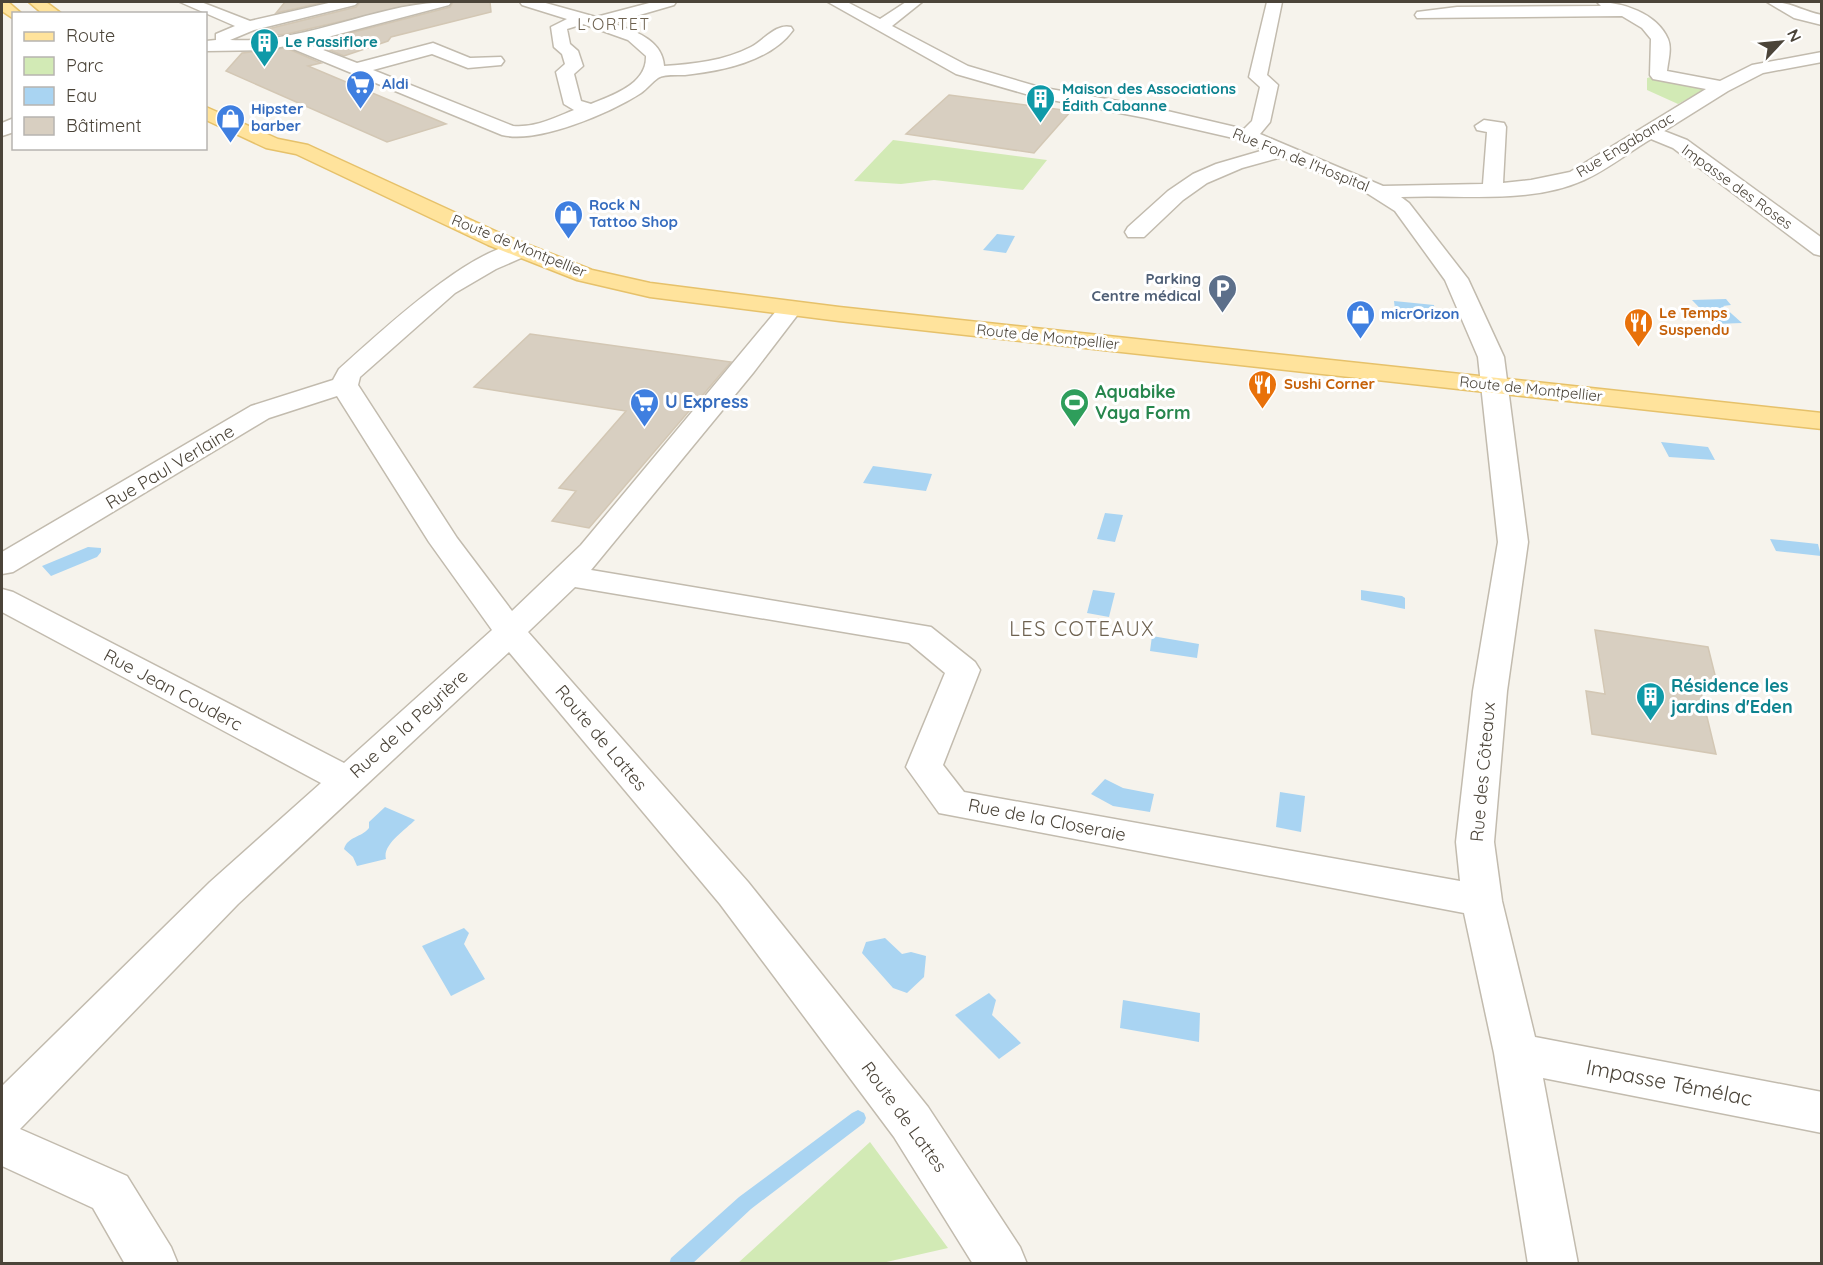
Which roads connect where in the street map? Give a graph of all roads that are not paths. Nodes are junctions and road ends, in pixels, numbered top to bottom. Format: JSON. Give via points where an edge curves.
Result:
{"nodes":[{"id":1,"x":37,"y":2,"type":"edge"},
{"id":2,"x":350,"y":2,"type":"edge"},
{"id":3,"x":444,"y":2,"type":"edge"},
{"id":4,"x":527,"y":2,"type":"edge"},
{"id":5,"x":669,"y":2,"type":"edge"},
{"id":6,"x":836,"y":2,"type":"edge"},
{"id":7,"x":915,"y":2,"type":"edge"},
{"id":8,"x":1275,"y":2,"type":"edge"},
{"id":9,"x":1602,"y":2,"type":"edge"},
{"id":10,"x":1775,"y":2,"type":"edge"},
{"id":11,"x":194,"y":4,"type":"edge"},
{"id":12,"x":1625,"y":11,"type":"junction"},
{"id":13,"x":51,"y":12,"type":"edge"},
{"id":14,"x":1423,"y":15,"type":"dead end"},
{"id":15,"x":1821,"y":20,"type":"edge"},
{"id":16,"x":587,"y":21,"type":"junction"},
{"id":17,"x":249,"y":26,"type":"junction"},
{"id":18,"x":881,"y":26,"type":"junction"},
{"id":19,"x":785,"y":30,"type":"dead end"},
{"id":20,"x":287,"y":41,"type":"junction"},
{"id":21,"x":228,"y":44,"type":"junction"},
{"id":22,"x":207,"y":46,"type":"edge"},
{"id":23,"x":207,"y":54,"type":"edge"},
{"id":24,"x":1821,"y":57,"type":"edge"},
{"id":25,"x":495,"y":61,"type":"dead end"},
{"id":26,"x":356,"y":69,"type":"junction"},
{"id":27,"x":654,"y":72,"type":"junction"},
{"id":28,"x":1722,"y":87,"type":"junction"},
{"id":29,"x":207,"y":97,"type":"edge"},
{"id":30,"x":591,"y":110,"type":"junction"},
{"id":31,"x":207,"y":113,"type":"edge"},
{"id":32,"x":1484,"y":126,"type":"dead end"},
{"id":33,"x":1649,"y":131,"type":"junction"},
{"id":34,"x":1248,"y":136,"type":"junction"},
{"id":35,"x":301,"y":149,"type":"junction"},
{"id":36,"x":1285,"y":150,"type":"junction"},
{"id":37,"x":1493,"y":187,"type":"junction"},
{"id":38,"x":1382,"y":192,"type":"junction"},
{"id":39,"x":1136,"y":232,"type":"dead end"},
{"id":40,"x":1821,"y":249,"type":"edge"},
{"id":41,"x":520,"y":250,"type":"junction"},
{"id":42,"x":790,"y":309,"type":"junction"},
{"id":43,"x":345,"y":385,"type":"junction"},
{"id":44,"x":1495,"y":385,"type":"junction"},
{"id":45,"x":1821,"y":421,"type":"edge"},
{"id":46,"x":2,"y":566,"type":"edge"},
{"id":47,"x":568,"y":576,"type":"junction"},
{"id":48,"x":2,"y":599,"type":"edge"},
{"id":49,"x":510,"y":632,"type":"junction"},
{"id":50,"x":345,"y":780,"type":"junction"},
{"id":51,"x":1482,"y":901,"type":"junction"},
{"id":52,"x":1516,"y":1053,"type":"junction"},
{"id":53,"x":1821,"y":1113,"type":"edge"},
{"id":54,"x":2,"y":1116,"type":"edge"},
{"id":55,"x":2,"y":1144,"type":"edge"},
{"id":56,"x":153,"y":1263,"type":"edge"},
{"id":57,"x":1002,"y":1263,"type":"edge"},
{"id":58,"x":1553,"y":1263,"type":"edge"}],
"edges":[{"from":1,"to":13,"type":"main road"},
{"from":2,"to":17,"type":"street"},
{"from":3,"to":20,"type":"street"},
{"from":4,"to":16,"type":"street"},
{"from":5,"to":16,"type":"street"},
{"from":6,"to":18,"type":"street","name":"Rue Fon de l'Hospital"},
{"from":7,"to":18,"type":"street"},
{"from":8,"to":34,"type":"street","via":[[1258,77],[1269,85],[1262,122]]},
{"from":9,"to":12,"type":"street"},
{"from":10,"to":15,"type":"street"},
{"from":11,"to":17,"type":"street"},
{"from":12,"to":14,"type":"street"},
{"from":12,"to":28,"type":"street","via":[[1659,36],[1659,75]]},
{"from":16,"to":27,"type":"street","via":[[644,44],[655,62]]},
{"from":16,"to":30,"type":"street","via":[[559,27],[562,47],[570,51],[574,66],[565,72],[573,104]]},
{"from":17,"to":21,"type":"street","via":[[227,33],[222,38]]},
{"from":18,"to":34,"type":"street","name":"Rue Fon de l'Hospital","via":[[962,70],[1000,82]]},
{"from":19,"to":27,"type":"street","via":[[771,45],[711,68]]},
{"from":20,"to":21,"type":"street","via":[[259,47]]},
{"from":20,"to":26,"type":"street"},
{"from":21,"to":22,"type":"street"},
{"from":21,"to":23,"type":"street"},
{"from":24,"to":28,"type":"street","name":"Rue Engabanac","via":[[1758,69]]},
{"from":25,"to":26,"type":"street","via":[[468,63],[433,48]]},
{"from":26,"to":30,"type":"street","via":[[509,131],[532,131]]},
{"from":27,"to":30,"type":"street","via":[[636,89]]},
{"from":28,"to":33,"type":"street","name":"Rue Engabanac"},
{"from":29,"to":35,"type":"main road","name":"Route de Montpellier","via":[[292,138]]},
{"from":31,"to":35,"type":"main road","name":"Route de Montpellier","via":[[273,144]]},
{"from":32,"to":37,"type":"street","via":[[1497,127]]},
{"from":33,"to":37,"type":"street","name":"Rue Engabanac","via":[[1560,182]]},
{"from":33,"to":40,"type":"street","name":"Impasse des Roses","via":[[1680,144]]},
{"from":34,"to":36,"type":"street","name":"Rue Fon de l'Hospital"},
{"from":35,"to":41,"type":"main road","name":"Route de Montpellier"},
{"from":36,"to":38,"type":"street","name":"Rue Fon de l'Hospital"},
{"from":36,"to":39,"type":"street","via":[[1200,178]]},
{"from":37,"to":38,"type":"street","name":"Rue Engabanac"},
{"from":38,"to":44,"type":"street","name":"Rue Fon de l'Hospital","via":[[1402,207],[1456,279],[1491,357]]},
{"from":41,"to":42,"type":"main road","name":"Route de Montpellier","via":[[585,274],[650,290]]},
{"from":41,"to":43,"type":"street","via":[[467,275],[424,305],[348,375]]},
{"from":42,"to":44,"type":"main road","name":"Route de Montpellier"},
{"from":42,"to":47,"type":"street","name":"Rue de la Peyrière","via":[[592,552]]},
{"from":43,"to":46,"type":"street","name":"Rue Paul Verlaine","via":[[260,412]]},
{"from":43,"to":49,"type":"street","name":"Route de Lattes","via":[[444,542]]},
{"from":44,"to":45,"type":"main road","name":"Route de Montpellier"},
{"from":44,"to":51,"type":"street","name":"Rue des Côteaux","via":[[1513,542],[1490,691],[1475,842]]},
{"from":47,"to":49,"type":"street","name":"Rue de la Peyrière"},
{"from":47,"to":51,"type":"street","name":"Rue de la Closeraie","via":[[919,634],[963,670],[924,767],[952,803]]},
{"from":48,"to":50,"type":"street","name":"Rue Jean Couderc"},
{"from":49,"to":50,"type":"street","name":"Rue de la Peyrière"},
{"from":49,"to":57,"type":"street","name":"Route de Lattes","via":[[741,902],[911,1122]]},
{"from":50,"to":54,"type":"street","name":"Rue de la Peyrière","via":[[224,893]]},
{"from":51,"to":52,"type":"street","name":"Rue des Côteaux"},
{"from":52,"to":53,"type":"street","name":"Impasse Témélac"},
{"from":52,"to":58,"type":"street","name":"Rue des Côteaux"},
{"from":55,"to":56,"type":"street","via":[[110,1191]]}]}
